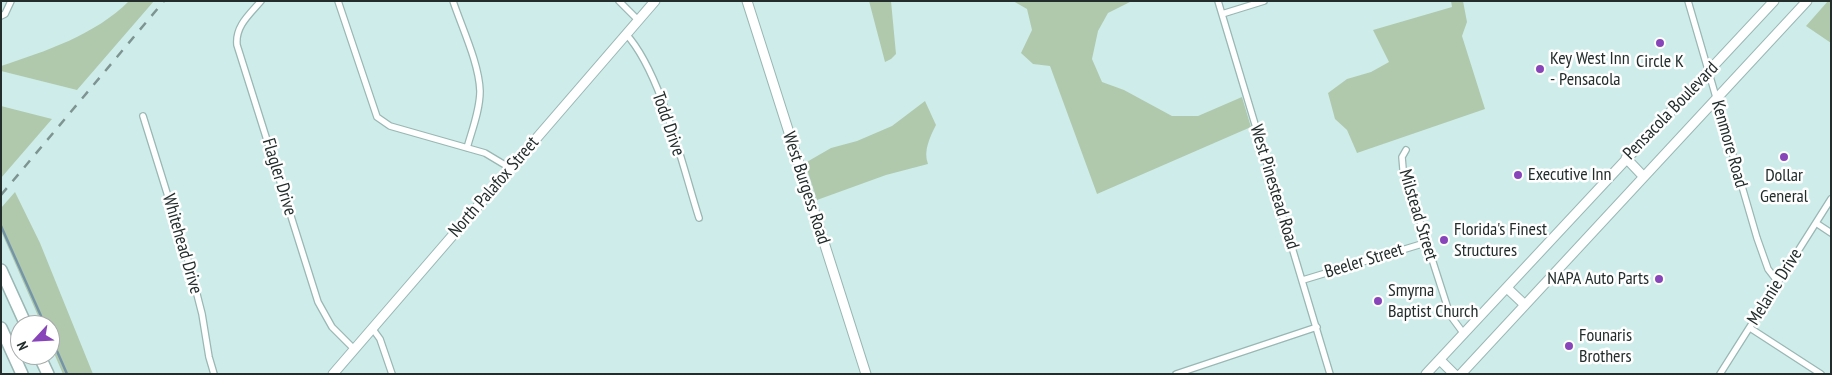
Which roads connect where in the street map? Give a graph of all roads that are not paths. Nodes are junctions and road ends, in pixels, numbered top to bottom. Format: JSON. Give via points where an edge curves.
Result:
{"nodes":[{"id":1,"x":11,"y":1,"type":"edge"},
{"id":2,"x":261,"y":1,"type":"edge"},
{"id":3,"x":338,"y":1,"type":"edge"},
{"id":4,"x":454,"y":1,"type":"edge"},
{"id":5,"x":619,"y":1,"type":"edge"},
{"id":6,"x":654,"y":1,"type":"edge"},
{"id":7,"x":747,"y":1,"type":"edge"},
{"id":8,"x":1218,"y":1,"type":"edge"},
{"id":9,"x":1264,"y":1,"type":"edge"},
{"id":10,"x":1688,"y":1,"type":"edge"},
{"id":11,"x":1774,"y":1,"type":"edge"},
{"id":12,"x":1807,"y":1,"type":"edge"},
{"id":13,"x":1222,"y":14,"type":"junction"},
{"id":14,"x":1,"y":16,"type":"edge"},
{"id":15,"x":638,"y":20,"type":"junction"},
{"id":16,"x":626,"y":34,"type":"junction"},
{"id":17,"x":1709,"y":71,"type":"junction"},
{"id":18,"x":1716,"y":97,"type":"junction"},
{"id":19,"x":143,"y":116,"type":"dead end"},
{"id":20,"x":467,"y":148,"type":"junction"},
{"id":21,"x":1406,"y":150,"type":"dead end"},
{"id":22,"x":1626,"y":158,"type":"junction"},
{"id":23,"x":510,"y":168,"type":"junction"},
{"id":24,"x":1643,"y":176,"type":"junction"},
{"id":25,"x":1831,"y":199,"type":"edge"},
{"id":26,"x":699,"y":218,"type":"dead end"},
{"id":27,"x":1816,"y":223,"type":"junction"},
{"id":28,"x":1831,"y":233,"type":"edge"},
{"id":29,"x":1425,"y":243,"type":"junction"},
{"id":30,"x":1,"y":270,"type":"edge"},
{"id":31,"x":1304,"y":280,"type":"junction"},
{"id":32,"x":1778,"y":282,"type":"junction"},
{"id":33,"x":1507,"y":288,"type":"junction"},
{"id":34,"x":1525,"y":305,"type":"junction"},
{"id":35,"x":21,"y":315,"type":"edge"},
{"id":36,"x":1317,"y":327,"type":"junction"},
{"id":37,"x":1,"y":328,"type":"edge"},
{"id":38,"x":372,"y":328,"type":"junction"},
{"id":39,"x":1750,"y":328,"type":"junction"},
{"id":40,"x":1464,"y":334,"type":"junction"},
{"id":41,"x":354,"y":349,"type":"junction"},
{"id":42,"x":1440,"y":360,"type":"junction"},
{"id":43,"x":22,"y":374,"type":"edge"},
{"id":44,"x":214,"y":374,"type":"edge"},
{"id":45,"x":333,"y":374,"type":"edge"},
{"id":46,"x":392,"y":374,"type":"edge"},
{"id":47,"x":866,"y":374,"type":"edge"},
{"id":48,"x":1176,"y":374,"type":"edge"},
{"id":49,"x":1330,"y":374,"type":"edge"},
{"id":50,"x":1426,"y":374,"type":"edge"},
{"id":51,"x":1454,"y":374,"type":"edge"},
{"id":52,"x":1461,"y":374,"type":"edge"},
{"id":53,"x":1720,"y":374,"type":"edge"},
{"id":54,"x":1821,"y":374,"type":"edge"}],
"edges":[{"from":1,"to":14,"type":"street"},
{"from":2,"to":41,"type":"street","name":"Flagler Drive","via":[[241,25],[237,45],[318,302],[332,327]]},
{"from":3,"to":20,"type":"street","via":[[377,117],[390,126]]},
{"from":4,"to":20,"type":"street","via":[[479,80],[480,97]]},
{"from":5,"to":15,"type":"street"},
{"from":6,"to":15,"type":"main road","name":"North Palafox Street"},
{"from":7,"to":47,"type":"main road","name":"West Burgess Road"},
{"from":8,"to":13,"type":"street","name":"West Pinestead Road"},
{"from":9,"to":13,"type":"street"},
{"from":10,"to":17,"type":"street","name":"Kenmore Road"},
{"from":11,"to":17,"type":"main road","name":"Pensacola Boulevard"},
{"from":12,"to":18,"type":"main road","name":"Pensacola Boulevard"},
{"from":13,"to":31,"type":"street","name":"West Pinestead Road"},
{"from":15,"to":16,"type":"main road","name":"North Palafox Street"},
{"from":16,"to":23,"type":"main road","name":"North Palafox Street"},
{"from":16,"to":26,"type":"street","name":"Todd Drive","via":[[640,52],[659,93]]},
{"from":17,"to":18,"type":"street","name":"Kenmore Road"},
{"from":17,"to":22,"type":"main road","name":"Pensacola Boulevard"},
{"from":18,"to":24,"type":"main road","name":"Pensacola Boulevard"},
{"from":18,"to":32,"type":"street","name":"Kenmore Road","via":[[1757,238],[1768,269]]},
{"from":19,"to":44,"type":"street","name":"Whitehead Drive","via":[[190,267]]},
{"from":20,"to":23,"type":"street","via":[[485,153]]},
{"from":21,"to":29,"type":"street","name":"Milstead Street","via":[[1402,157],[1403,169]]},
{"from":22,"to":24,"type":"main road"},
{"from":22,"to":33,"type":"main road","name":"Pensacola Boulevard"},
{"from":23,"to":38,"type":"main road","name":"North Palafox Street"},
{"from":24,"to":34,"type":"main road","name":"Pensacola Boulevard"},
{"from":25,"to":27,"type":"street","name":"Melanie Drive"},
{"from":27,"to":28,"type":"street"},
{"from":27,"to":32,"type":"street","name":"Melanie Drive"},
{"from":29,"to":31,"type":"street","name":"Beeler Street"},
{"from":29,"to":40,"type":"street","name":"Milstead Street","via":[[1450,316]]},
{"from":30,"to":35,"type":"highway"},
{"from":31,"to":36,"type":"street","name":"West Pinestead Road"},
{"from":32,"to":39,"type":"street","name":"Melanie Drive"},
{"from":33,"to":34,"type":"main road"},
{"from":33,"to":40,"type":"main road","name":"Pensacola Boulevard"},
{"from":34,"to":52,"type":"main road","name":"Pensacola Boulevard"},
{"from":36,"to":48,"type":"street"},
{"from":36,"to":49,"type":"street","name":"West Pinestead Road"},
{"from":37,"to":43,"type":"highway"},
{"from":38,"to":41,"type":"main road","name":"North Palafox Street"},
{"from":38,"to":46,"type":"street","via":[[380,338]]},
{"from":39,"to":53,"type":"street","name":"Melanie Drive"},
{"from":39,"to":54,"type":"street"},
{"from":40,"to":42,"type":"main road","name":"Pensacola Boulevard"},
{"from":41,"to":45,"type":"main road","name":"North Palafox Street"},
{"from":42,"to":50,"type":"main road","name":"Pensacola Boulevard"},
{"from":42,"to":51,"type":"main road"}]}
